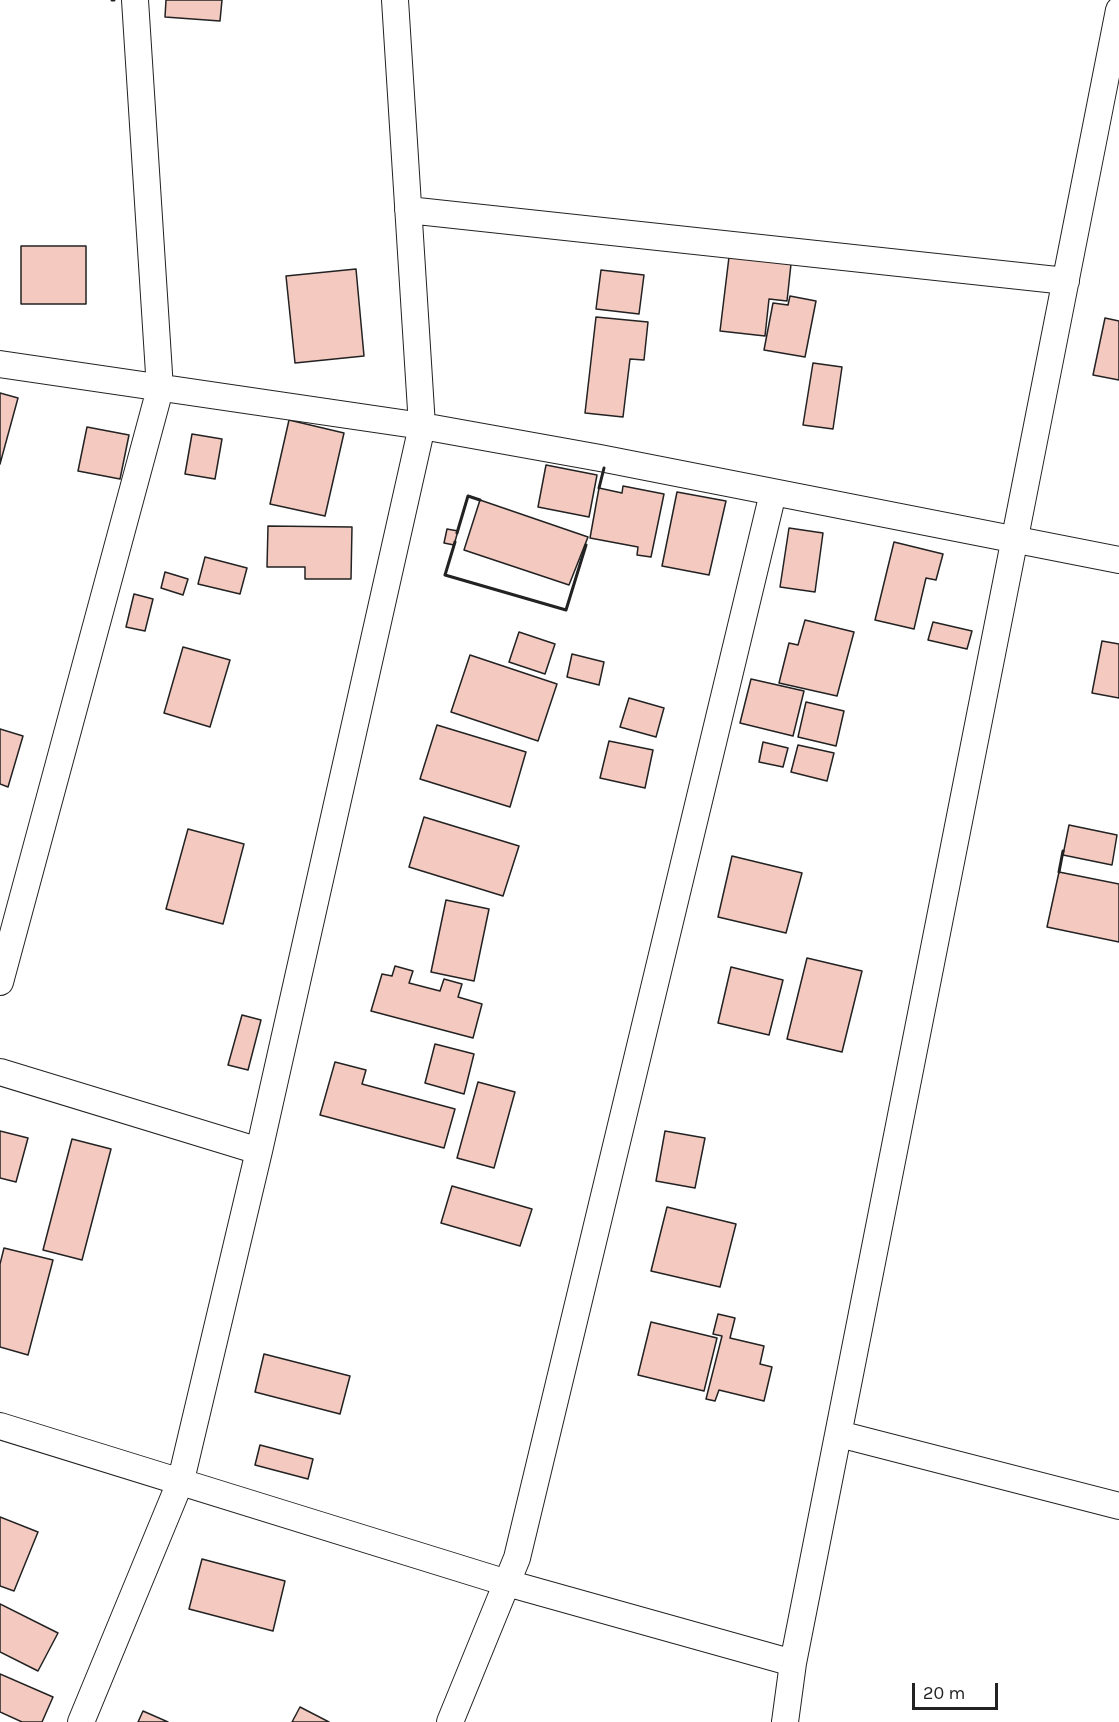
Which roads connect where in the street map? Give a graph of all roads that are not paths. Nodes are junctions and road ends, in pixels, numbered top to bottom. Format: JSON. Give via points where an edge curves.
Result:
{"nodes":[{"id":1,"x":135,"y":0,"type":"edge"},
{"id":2,"x":395,"y":0,"type":"edge"},
{"id":3,"x":1119,"y":10,"type":"edge"},
{"id":4,"x":408,"y":210,"type":"junction"},
{"id":5,"x":1066,"y":281,"type":"junction"},
{"id":6,"x":0,"y":364,"type":"edge"},
{"id":7,"x":160,"y":389,"type":"junction"},
{"id":8,"x":422,"y":426,"type":"junction"},
{"id":9,"x":773,"y":493,"type":"junction"},
{"id":10,"x":1015,"y":540,"type":"junction"},
{"id":11,"x":1119,"y":560,"type":"edge"},
{"id":12,"x":0,"y":982,"type":"edge"},
{"id":13,"x":0,"y":1072,"type":"edge"},
{"id":14,"x":259,"y":1151,"type":"junction"},
{"id":15,"x":0,"y":1426,"type":"edge"},
{"id":16,"x":838,"y":1434,"type":"junction"},
{"id":17,"x":181,"y":1480,"type":"junction"},
{"id":18,"x":1119,"y":1506,"type":"edge"},
{"id":19,"x":507,"y":1583,"type":"junction"},
{"id":20,"x":793,"y":1663,"type":"junction"},
{"id":21,"x":81,"y":1722,"type":"edge"},
{"id":22,"x":450,"y":1722,"type":"edge"},
{"id":23,"x":785,"y":1722,"type":"edge"}],
"edges":[{"from":1,"to":7,"type":"street"},
{"from":2,"to":4,"type":"street"},
{"from":3,"to":5,"type":"street"},
{"from":4,"to":5,"type":"street"},
{"from":4,"to":8,"type":"street"},
{"from":5,"to":10,"type":"street"},
{"from":6,"to":7,"type":"street"},
{"from":7,"to":8,"type":"street"},
{"from":7,"to":12,"type":"street"},
{"from":8,"to":9,"type":"street"},
{"from":8,"to":14,"type":"street"},
{"from":9,"to":10,"type":"street"},
{"from":9,"to":19,"type":"street","via":[[520,1546]]},
{"from":10,"to":11,"type":"street"},
{"from":10,"to":16,"type":"street"},
{"from":13,"to":14,"type":"street"},
{"from":14,"to":17,"type":"street"},
{"from":15,"to":17,"type":"street"},
{"from":16,"to":18,"type":"street"},
{"from":16,"to":20,"type":"street"},
{"from":17,"to":19,"type":"street"},
{"from":17,"to":21,"type":"street"},
{"from":19,"to":20,"type":"street"},
{"from":19,"to":22,"type":"street"},
{"from":20,"to":23,"type":"street"}]}
